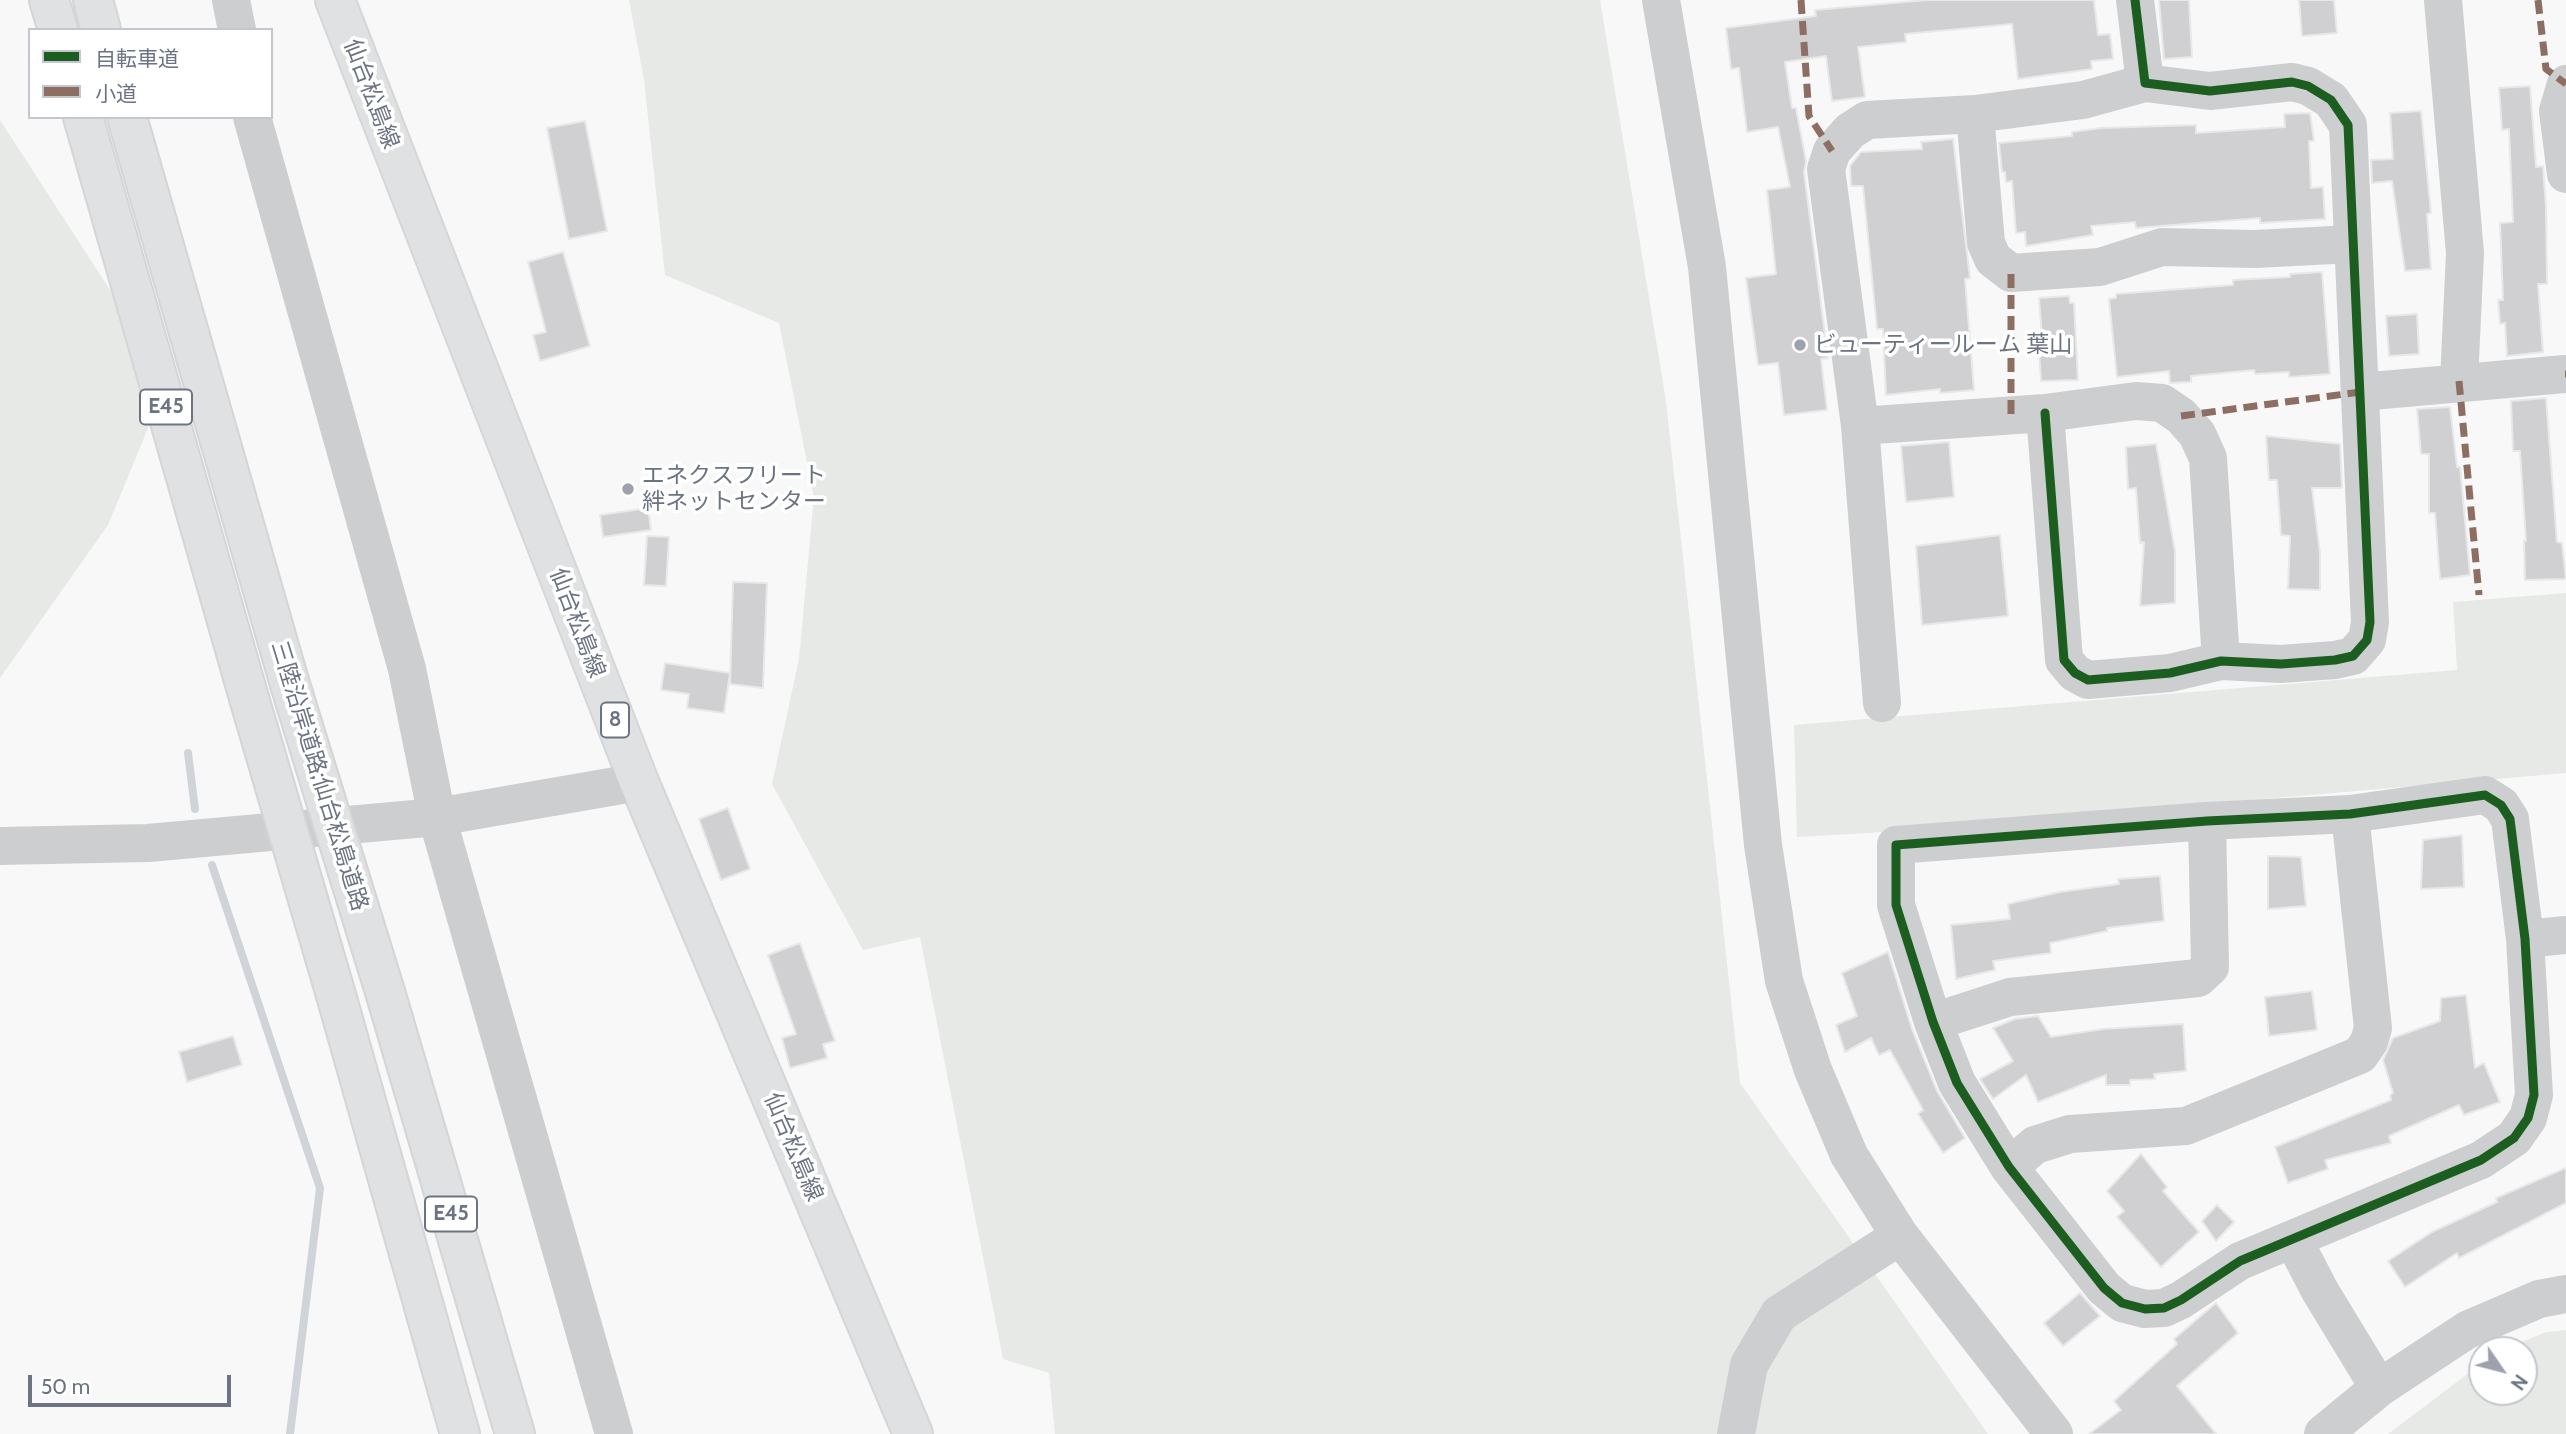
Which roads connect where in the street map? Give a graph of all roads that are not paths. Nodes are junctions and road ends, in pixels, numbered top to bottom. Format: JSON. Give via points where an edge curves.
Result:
{"nodes":[{"id":1,"x":50,"y":0,"type":"edge"},
{"id":2,"x":93,"y":0,"type":"edge"},
{"id":3,"x":231,"y":0,"type":"edge"},
{"id":4,"x":335,"y":0,"type":"edge"},
{"id":5,"x":1661,"y":0,"type":"edge"},
{"id":6,"x":2135,"y":0,"type":"edge"},
{"id":7,"x":2443,"y":0,"type":"edge"},
{"id":8,"x":57,"y":28,"type":"edge"},
{"id":9,"x":100,"y":28,"type":"edge"},
{"id":10,"x":237,"y":28,"type":"edge"},
{"id":11,"x":2145,"y":83,"type":"junction"},
{"id":12,"x":2566,"y":84,"type":"edge"},
{"id":13,"x":1975,"y":114,"type":"junction"},
{"id":14,"x":84,"y":119,"type":"edge"},
{"id":15,"x":128,"y":119,"type":"edge"},
{"id":16,"x":253,"y":119,"type":"edge"},
{"id":17,"x":2566,"y":174,"type":"edge"},
{"id":18,"x":2352,"y":244,"type":"junction"},
{"id":19,"x":2566,"y":373,"type":"edge"},
{"id":20,"x":2459,"y":381,"type":"junction"},
{"id":21,"x":2360,"y":392,"type":"junction"},
{"id":22,"x":2045,"y":413,"type":"junction"},
{"id":23,"x":1860,"y":426,"type":"junction"},
{"id":24,"x":2221,"y":661,"type":"junction"},
{"id":25,"x":1882,"y":703,"type":"dead end"},
{"id":26,"x":639,"y":782,"type":"junction"},
{"id":27,"x":2350,"y":814,"type":"junction"},
{"id":28,"x":437,"y":817,"type":"junction"},
{"id":29,"x":2207,"y":821,"type":"junction"},
{"id":30,"x":0,"y":846,"type":"edge"},
{"id":31,"x":2566,"y":935,"type":"edge"},
{"id":32,"x":2525,"y":939,"type":"junction"},
{"id":33,"x":1933,"y":1022,"type":"junction"},
{"id":34,"x":2009,"y":1167,"type":"junction"},
{"id":35,"x":1900,"y":1236,"type":"junction"},
{"id":36,"x":2293,"y":1239,"type":"junction"},
{"id":37,"x":2566,"y":1294,"type":"edge"},
{"id":38,"x":2379,"y":1388,"type":"junction"},
{"id":39,"x":460,"y":1434,"type":"edge"},
{"id":40,"x":517,"y":1434,"type":"edge"},
{"id":41,"x":614,"y":1434,"type":"edge"},
{"id":42,"x":913,"y":1434,"type":"edge"},
{"id":43,"x":1737,"y":1434,"type":"edge"},
{"id":44,"x":2054,"y":1434,"type":"edge"},
{"id":45,"x":2323,"y":1434,"type":"edge"}],
"edges":[{"from":1,"to":8,"type":"main road"},
{"from":2,"to":9,"type":"main road"},
{"from":3,"to":10,"type":"street"},
{"from":4,"to":26,"type":"main road","name":"仙台松島線","number":"8"},
{"from":5,"to":35,"type":"street","via":[[1707,267],[1763,845],[1784,981],[1849,1155]]},
{"from":6,"to":11,"type":"street"},
{"from":7,"to":20,"type":"street","via":[[2465,253]]},
{"from":11,"to":13,"type":"street","via":[[2083,100]]},
{"from":11,"to":18,"type":"street","via":[[2210,91],[2292,82],[2331,100],[2348,125]]},
{"from":12,"to":17,"type":"street","via":[[2558,111]]},
{"from":13,"to":18,"type":"street","via":[[1986,243],[1993,259],[2011,273],[2100,267],[2162,247]]},
{"from":13,"to":23,"type":"street","via":[[1867,120],[1832,151],[1826,169]]},
{"from":14,"to":39,"type":"main road","name":"三陸沿岸道路;仙台松島道路","number":"E45","bridge":true},
{"from":15,"to":40,"type":"main road","name":"三陸沿岸道路;仙台松島道路","number":"E45","bridge":true,"via":[[289,681]]},
{"from":16,"to":28,"type":"street","via":[[407,669]]},
{"from":18,"to":21,"type":"street"},
{"from":19,"to":20,"type":"street"},
{"from":20,"to":21,"type":"street"},
{"from":21,"to":24,"type":"street","via":[[2370,622],[2367,640],[2353,656],[2335,660],[2281,664]]},
{"from":22,"to":23,"type":"street"},
{"from":22,"to":24,"type":"street","via":[[2136,401],[2162,403],[2197,434],[2208,458]]},
{"from":22,"to":24,"type":"street","via":[[2064,660],[2088,680],[2170,673]]},
{"from":23,"to":25,"type":"street"},
{"from":26,"to":28,"type":"street"},
{"from":26,"to":42,"type":"main road","name":"仙台松島線","number":"8"},
{"from":27,"to":29,"type":"street"},
{"from":27,"to":32,"type":"street","via":[[2485,795],[2501,805],[2510,819]]},
{"from":27,"to":34,"type":"street","via":[[2373,1028],[2360,1055],[2186,1126],[2070,1134],[2035,1145]]},
{"from":28,"to":30,"type":"street","via":[[148,843]]},
{"from":28,"to":41,"type":"street"},
{"from":29,"to":33,"type":"street","via":[[2210,967],[2199,978],[2010,997]]},
{"from":29,"to":33,"type":"street","via":[[1896,845],[1896,905]]},
{"from":31,"to":32,"type":"street"},
{"from":32,"to":36,"type":"street","via":[[2534,1096],[2528,1118],[2514,1138],[2481,1160]]},
{"from":33,"to":34,"type":"street","via":[[1957,1083]]},
{"from":34,"to":36,"type":"street","via":[[2104,1288],[2122,1303],[2145,1309],[2164,1308],[2181,1300],[2239,1261]]},
{"from":35,"to":43,"type":"street","via":[[1779,1314],[1749,1364]]},
{"from":35,"to":44,"type":"street"},
{"from":36,"to":38,"type":"street"},
{"from":37,"to":38,"type":"street","via":[[2539,1299],[2467,1330]]},
{"from":38,"to":45,"type":"street"}]}
